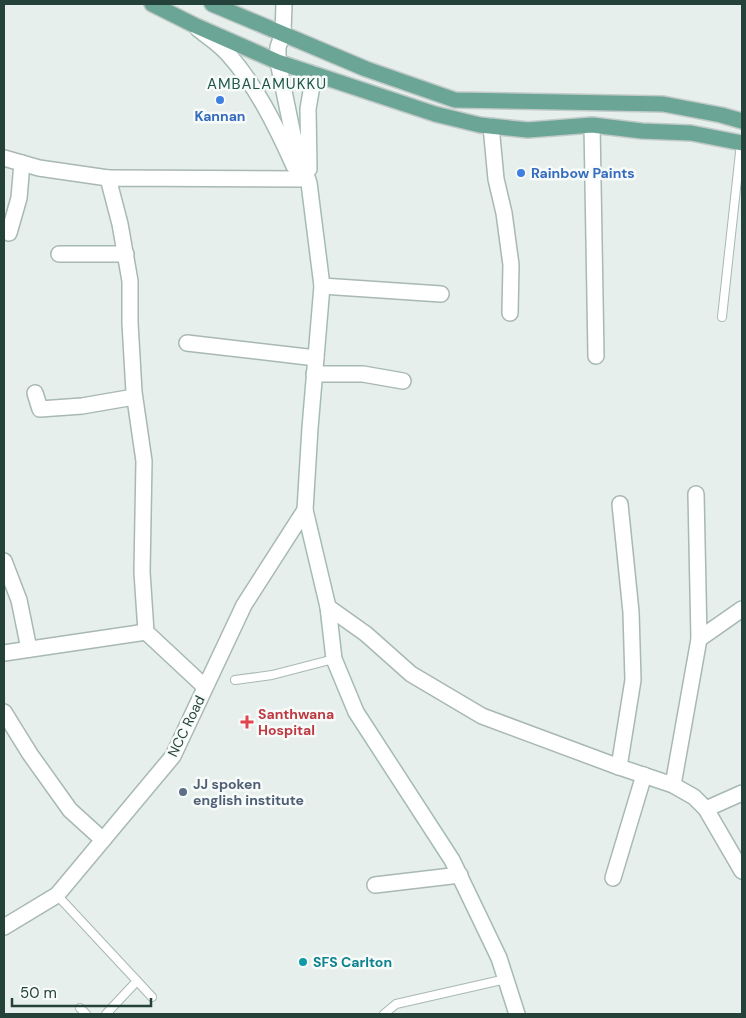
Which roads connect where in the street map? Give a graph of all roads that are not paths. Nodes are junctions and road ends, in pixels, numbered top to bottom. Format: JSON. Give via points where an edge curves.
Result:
{"nodes":[{"id":1,"x":152,"y":4,"type":"edge"},
{"id":2,"x":212,"y":4,"type":"edge"},
{"id":3,"x":284,"y":4,"type":"edge"},
{"id":4,"x":194,"y":25,"type":"junction"},
{"id":5,"x":283,"y":33,"type":"junction"},
{"id":6,"x":278,"y":62,"type":"junction"},
{"id":7,"x":314,"y":74,"type":"junction"},
{"id":8,"x":742,"y":121,"type":"edge"},
{"id":9,"x":592,"y":125,"type":"junction"},
{"id":10,"x":491,"y":126,"type":"junction"},
{"id":11,"x":742,"y":143,"type":"edge"},
{"id":12,"x":4,"y":158,"type":"edge"},
{"id":13,"x":22,"y":163,"type":"junction"},
{"id":14,"x":108,"y":178,"type":"junction"},
{"id":15,"x":305,"y":181,"type":"junction"},
{"id":16,"x":9,"y":233,"type":"dead end"},
{"id":17,"x":59,"y":254,"type":"dead end"},
{"id":18,"x":126,"y":254,"type":"junction"},
{"id":19,"x":322,"y":286,"type":"junction"},
{"id":20,"x":441,"y":294,"type":"dead end"},
{"id":21,"x":510,"y":313,"type":"dead end"},
{"id":22,"x":722,"y":317,"type":"dead end"},
{"id":23,"x":187,"y":343,"type":"dead end"},
{"id":24,"x":596,"y":356,"type":"dead end"},
{"id":25,"x":316,"y":358,"type":"junction"},
{"id":26,"x":314,"y":374,"type":"junction"},
{"id":27,"x":403,"y":381,"type":"dead end"},
{"id":28,"x":35,"y":393,"type":"dead end"},
{"id":29,"x":134,"y":398,"type":"junction"},
{"id":30,"x":696,"y":494,"type":"dead end"},
{"id":31,"x":620,"y":504,"type":"dead end"},
{"id":32,"x":305,"y":510,"type":"junction"},
{"id":33,"x":4,"y":562,"type":"edge"},
{"id":34,"x":328,"y":607,"type":"junction"},
{"id":35,"x":742,"y":609,"type":"edge"},
{"id":36,"x":146,"y":632,"type":"junction"},
{"id":37,"x":699,"y":640,"type":"junction"},
{"id":38,"x":29,"y":649,"type":"junction"},
{"id":39,"x":4,"y":653,"type":"edge"},
{"id":40,"x":334,"y":659,"type":"junction"},
{"id":41,"x":235,"y":680,"type":"dead end"},
{"id":42,"x":204,"y":687,"type":"junction"},
{"id":43,"x":4,"y":712,"type":"edge"},
{"id":44,"x":619,"y":768,"type":"junction"},
{"id":45,"x":644,"y":776,"type":"junction"},
{"id":46,"x":673,"y":785,"type":"junction"},
{"id":47,"x":742,"y":793,"type":"edge"},
{"id":48,"x":706,"y":809,"type":"junction"},
{"id":49,"x":103,"y":840,"type":"junction"},
{"id":50,"x":742,"y":871,"type":"edge"},
{"id":51,"x":460,"y":875,"type":"junction"},
{"id":52,"x":613,"y":878,"type":"dead end"},
{"id":53,"x":375,"y":885,"type":"dead end"},
{"id":54,"x":57,"y":895,"type":"junction"},
{"id":55,"x":4,"y":927,"type":"edge"},
{"id":56,"x":506,"y":979,"type":"junction"},
{"id":57,"x":138,"y":981,"type":"junction"},
{"id":58,"x":152,"y":997,"type":"dead end"},
{"id":59,"x":80,"y":1008,"type":"dead end"},
{"id":60,"x":86,"y":1014,"type":"edge"},
{"id":61,"x":106,"y":1014,"type":"edge"},
{"id":62,"x":384,"y":1014,"type":"edge"},
{"id":63,"x":517,"y":1014,"type":"edge"}],
"edges":[{"from":1,"to":4,"type":"main road"},
{"from":2,"to":5,"type":"main road"},
{"from":3,"to":5,"type":"street"},
{"from":4,"to":6,"type":"main road"},
{"from":4,"to":15,"type":"street","via":[[227,53],[242,72],[275,124]]},
{"from":5,"to":6,"type":"street","via":[[278,47]]},
{"from":5,"to":8,"type":"main road","via":[[366,69],[455,100],[663,104]]},
{"from":6,"to":7,"type":"main road"},
{"from":6,"to":15,"type":"street"},
{"from":7,"to":10,"type":"main road","via":[[435,114]]},
{"from":7,"to":15,"type":"street","via":[[308,108]]},
{"from":9,"to":10,"type":"main road","via":[[528,130]]},
{"from":9,"to":11,"type":"main road","via":[[691,133]]},
{"from":9,"to":24,"type":"street"},
{"from":10,"to":21,"type":"street","via":[[496,179],[511,265]]},
{"from":11,"to":22,"type":"lane"},
{"from":12,"to":13,"type":"street"},
{"from":13,"to":14,"type":"street"},
{"from":13,"to":16,"type":"street","via":[[19,198]]},
{"from":14,"to":15,"type":"street"},
{"from":14,"to":18,"type":"street"},
{"from":15,"to":19,"type":"street"},
{"from":17,"to":18,"type":"street"},
{"from":18,"to":29,"type":"street"},
{"from":19,"to":20,"type":"street"},
{"from":19,"to":25,"type":"street"},
{"from":23,"to":25,"type":"street"},
{"from":25,"to":26,"type":"street"},
{"from":26,"to":27,"type":"street","via":[[363,374]]},
{"from":26,"to":32,"type":"street"},
{"from":28,"to":29,"type":"street","via":[[40,409]]},
{"from":29,"to":36,"type":"street","via":[[144,461],[142,572]]},
{"from":30,"to":37,"type":"street"},
{"from":31,"to":44,"type":"street","via":[[631,612],[633,680]]},
{"from":32,"to":34,"type":"street"},
{"from":32,"to":42,"type":"street","name":"NCC Road","via":[[244,605]]},
{"from":33,"to":38,"type":"street","via":[[19,600]]},
{"from":34,"to":40,"type":"street"},
{"from":34,"to":44,"type":"street","via":[[366,634],[411,674],[482,716]]},
{"from":35,"to":37,"type":"street"},
{"from":36,"to":38,"type":"street"},
{"from":36,"to":42,"type":"street"},
{"from":37,"to":46,"type":"street"},
{"from":38,"to":39,"type":"street"},
{"from":40,"to":41,"type":"lane","via":[[272,675]]},
{"from":40,"to":51,"type":"street","via":[[356,712]]},
{"from":42,"to":49,"type":"street","name":"NCC Road","via":[[173,756]]},
{"from":43,"to":49,"type":"street","via":[[70,810]]},
{"from":44,"to":45,"type":"street"},
{"from":45,"to":46,"type":"street"},
{"from":45,"to":52,"type":"street"},
{"from":46,"to":48,"type":"street","via":[[694,797]]},
{"from":47,"to":48,"type":"street"},
{"from":48,"to":50,"type":"street"},
{"from":49,"to":54,"type":"street","name":"NCC Road"},
{"from":51,"to":53,"type":"street"},
{"from":51,"to":56,"type":"street"},
{"from":54,"to":55,"type":"street","name":"NCC Road"},
{"from":54,"to":57,"type":"lane"},
{"from":56,"to":62,"type":"lane","via":[[396,1004]]},
{"from":56,"to":63,"type":"street"},
{"from":57,"to":58,"type":"lane"},
{"from":57,"to":61,"type":"lane"},
{"from":59,"to":60,"type":"lane"}]}
